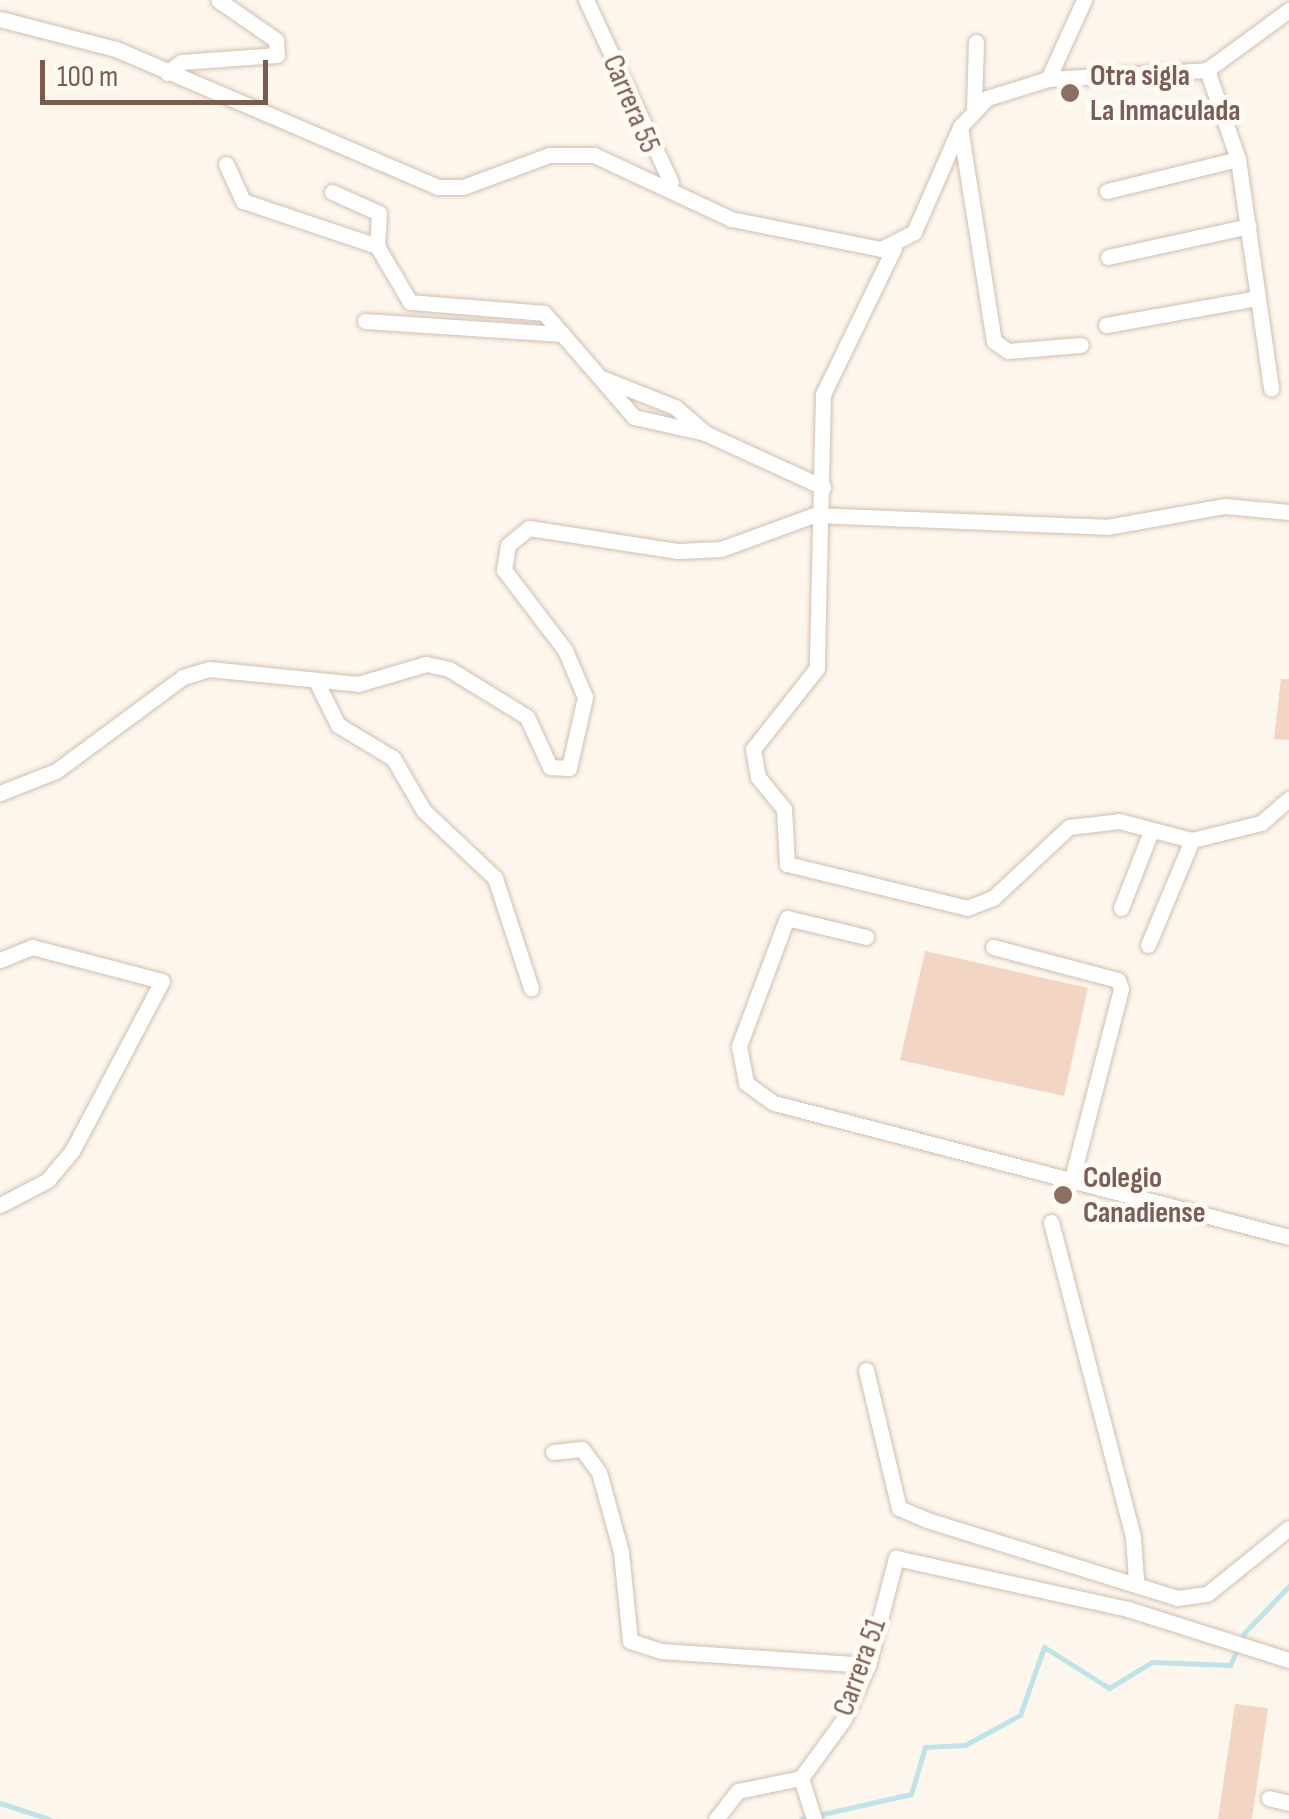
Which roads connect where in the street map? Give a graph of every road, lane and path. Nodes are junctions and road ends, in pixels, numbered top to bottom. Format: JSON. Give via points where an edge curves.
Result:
{"nodes":[{"id":1,"x":218,"y":0,"type":"edge"},
{"id":2,"x":586,"y":0,"type":"edge"},
{"id":3,"x":1084,"y":0,"type":"edge"},
{"id":4,"x":1289,"y":10,"type":"edge"},
{"id":5,"x":0,"y":19,"type":"edge"},
{"id":6,"x":976,"y":42,"type":"dead end"},
{"id":7,"x":1207,"y":70,"type":"junction"},
{"id":8,"x":167,"y":73,"type":"junction"},
{"id":9,"x":1048,"y":78,"type":"junction"},
{"id":10,"x":974,"y":108,"type":"junction"},
{"id":11,"x":960,"y":127,"type":"junction"},
{"id":12,"x":1238,"y":158,"type":"junction"},
{"id":13,"x":226,"y":164,"type":"dead end"},
{"id":14,"x":1107,"y":191,"type":"dead end"},
{"id":15,"x":332,"y":192,"type":"dead end"},
{"id":16,"x":687,"y":200,"type":"junction"},
{"id":17,"x":1249,"y":226,"type":"junction"},
{"id":18,"x":376,"y":246,"type":"junction"},
{"id":19,"x":894,"y":248,"type":"junction"},
{"id":20,"x":1108,"y":257,"type":"dead end"},
{"id":21,"x":1257,"y":298,"type":"junction"},
{"id":22,"x":365,"y":321,"type":"dead end"},
{"id":23,"x":1106,"y":326,"type":"dead end"},
{"id":24,"x":564,"y":334,"type":"junction"},
{"id":25,"x":1081,"y":345,"type":"dead end"},
{"id":26,"x":604,"y":379,"type":"junction"},
{"id":27,"x":1271,"y":389,"type":"dead end"},
{"id":28,"x":705,"y":433,"type":"junction"},
{"id":29,"x":823,"y":487,"type":"junction"},
{"id":30,"x":1289,"y":512,"type":"edge"},
{"id":31,"x":814,"y":515,"type":"junction"},
{"id":32,"x":317,"y":684,"type":"junction"},
{"id":33,"x":0,"y":793,"type":"edge"},
{"id":34,"x":1289,"y":799,"type":"edge"},
{"id":35,"x":1151,"y":831,"type":"junction"},
{"id":36,"x":1192,"y":840,"type":"junction"},
{"id":37,"x":1121,"y":908,"type":"dead end"},
{"id":38,"x":866,"y":937,"type":"dead end"},
{"id":39,"x":1148,"y":945,"type":"dead end"},
{"id":40,"x":993,"y":947,"type":"dead end"},
{"id":41,"x":0,"y":960,"type":"edge"},
{"id":42,"x":531,"y":988,"type":"dead end"},
{"id":43,"x":1071,"y":1182,"type":"junction"},
{"id":44,"x":0,"y":1205,"type":"edge"},
{"id":45,"x":1051,"y":1222,"type":"dead end"},
{"id":46,"x":1289,"y":1237,"type":"edge"},
{"id":47,"x":866,"y":1370,"type":"dead end"},
{"id":48,"x":553,"y":1452,"type":"dead end"},
{"id":49,"x":1289,"y":1528,"type":"edge"},
{"id":50,"x":1136,"y":1580,"type":"junction"},
{"id":51,"x":1289,"y":1660,"type":"edge"},
{"id":52,"x":868,"y":1665,"type":"junction"},
{"id":53,"x":801,"y":1778,"type":"junction"},
{"id":54,"x":1269,"y":1798,"type":"dead end"},
{"id":55,"x":1289,"y":1803,"type":"edge"},
{"id":56,"x":813,"y":1815,"type":"edge"},
{"id":57,"x":716,"y":1819,"type":"edge"}],
"edges":[{"from":1,"to":8,"type":"street","via":[[276,40],[277,55],[205,58]]},
{"from":2,"to":16,"type":"street","name":"Carrera 55","via":[[657,165]]},
{"from":3,"to":9,"type":"street"},
{"from":4,"to":7,"type":"street"},
{"from":5,"to":8,"type":"street","via":[[116,49]]},
{"from":6,"to":10,"type":"street"},
{"from":7,"to":9,"type":"street"},
{"from":7,"to":12,"type":"street"},
{"from":8,"to":16,"type":"street","via":[[438,186],[583,154],[622,161]]},
{"from":9,"to":10,"type":"street"},
{"from":10,"to":11,"type":"street"},
{"from":11,"to":19,"type":"street","via":[[914,232]]},
{"from":11,"to":25,"type":"street","via":[[994,341],[1008,351]]},
{"from":12,"to":14,"type":"street"},
{"from":12,"to":17,"type":"street"},
{"from":13,"to":18,"type":"street","via":[[243,200]]},
{"from":15,"to":18,"type":"street","via":[[379,213]]},
{"from":16,"to":19,"type":"street","via":[[747,224]]},
{"from":17,"to":20,"type":"street"},
{"from":17,"to":21,"type":"street"},
{"from":18,"to":24,"type":"street","via":[[416,305],[544,312]]},
{"from":19,"to":29,"type":"street","via":[[823,394]]},
{"from":21,"to":23,"type":"street"},
{"from":21,"to":27,"type":"street"},
{"from":22,"to":24,"type":"street"},
{"from":24,"to":26,"type":"street"},
{"from":26,"to":28,"type":"street","via":[[675,407]]},
{"from":26,"to":28,"type":"street","via":[[634,417]]},
{"from":28,"to":29,"type":"street"},
{"from":29,"to":31,"type":"street"},
{"from":30,"to":31,"type":"street","via":[[1225,506],[1106,527]]},
{"from":31,"to":32,"type":"street","via":[[720,549],[529,528],[508,545],[504,570],[515,595],[565,650],[584,696],[569,768],[550,767],[527,717],[449,669],[426,664],[358,684]]},
{"from":31,"to":35,"type":"street","via":[[817,668],[753,748],[758,777],[784,809],[788,864],[967,908],[993,898],[1069,827],[1095,819]]},
{"from":32,"to":33,"type":"street","via":[[209,669],[183,677],[56,771]]},
{"from":32,"to":42,"type":"street","via":[[338,726],[394,758],[424,811],[494,878]]},
{"from":34,"to":36,"type":"street","via":[[1261,823]]},
{"from":35,"to":36,"type":"street"},
{"from":35,"to":37,"type":"street"},
{"from":36,"to":39,"type":"street"},
{"from":38,"to":43,"type":"street","via":[[787,918],[740,1046],[746,1084],[774,1103]]},
{"from":40,"to":43,"type":"street","via":[[1118,980],[1121,989]]},
{"from":41,"to":44,"type":"street","via":[[32,947],[162,981],[72,1151],[48,1180]]},
{"from":43,"to":46,"type":"street"},
{"from":45,"to":50,"type":"street","via":[[1133,1537]]},
{"from":47,"to":50,"type":"street","via":[[899,1508]]},
{"from":48,"to":52,"type":"street","via":[[582,1448],[599,1472],[621,1552],[630,1640],[661,1651]]},
{"from":49,"to":50,"type":"street","via":[[1206,1594],[1176,1598]]},
{"from":51,"to":52,"type":"street","name":"Carrera 51","via":[[1235,1649],[1128,1610],[892,1560]]},
{"from":52,"to":53,"type":"street","name":"Carrera 51","via":[[844,1719]]},
{"from":53,"to":56,"type":"street"},
{"from":53,"to":57,"type":"street","via":[[738,1791]]},
{"from":54,"to":55,"type":"street"}]}
